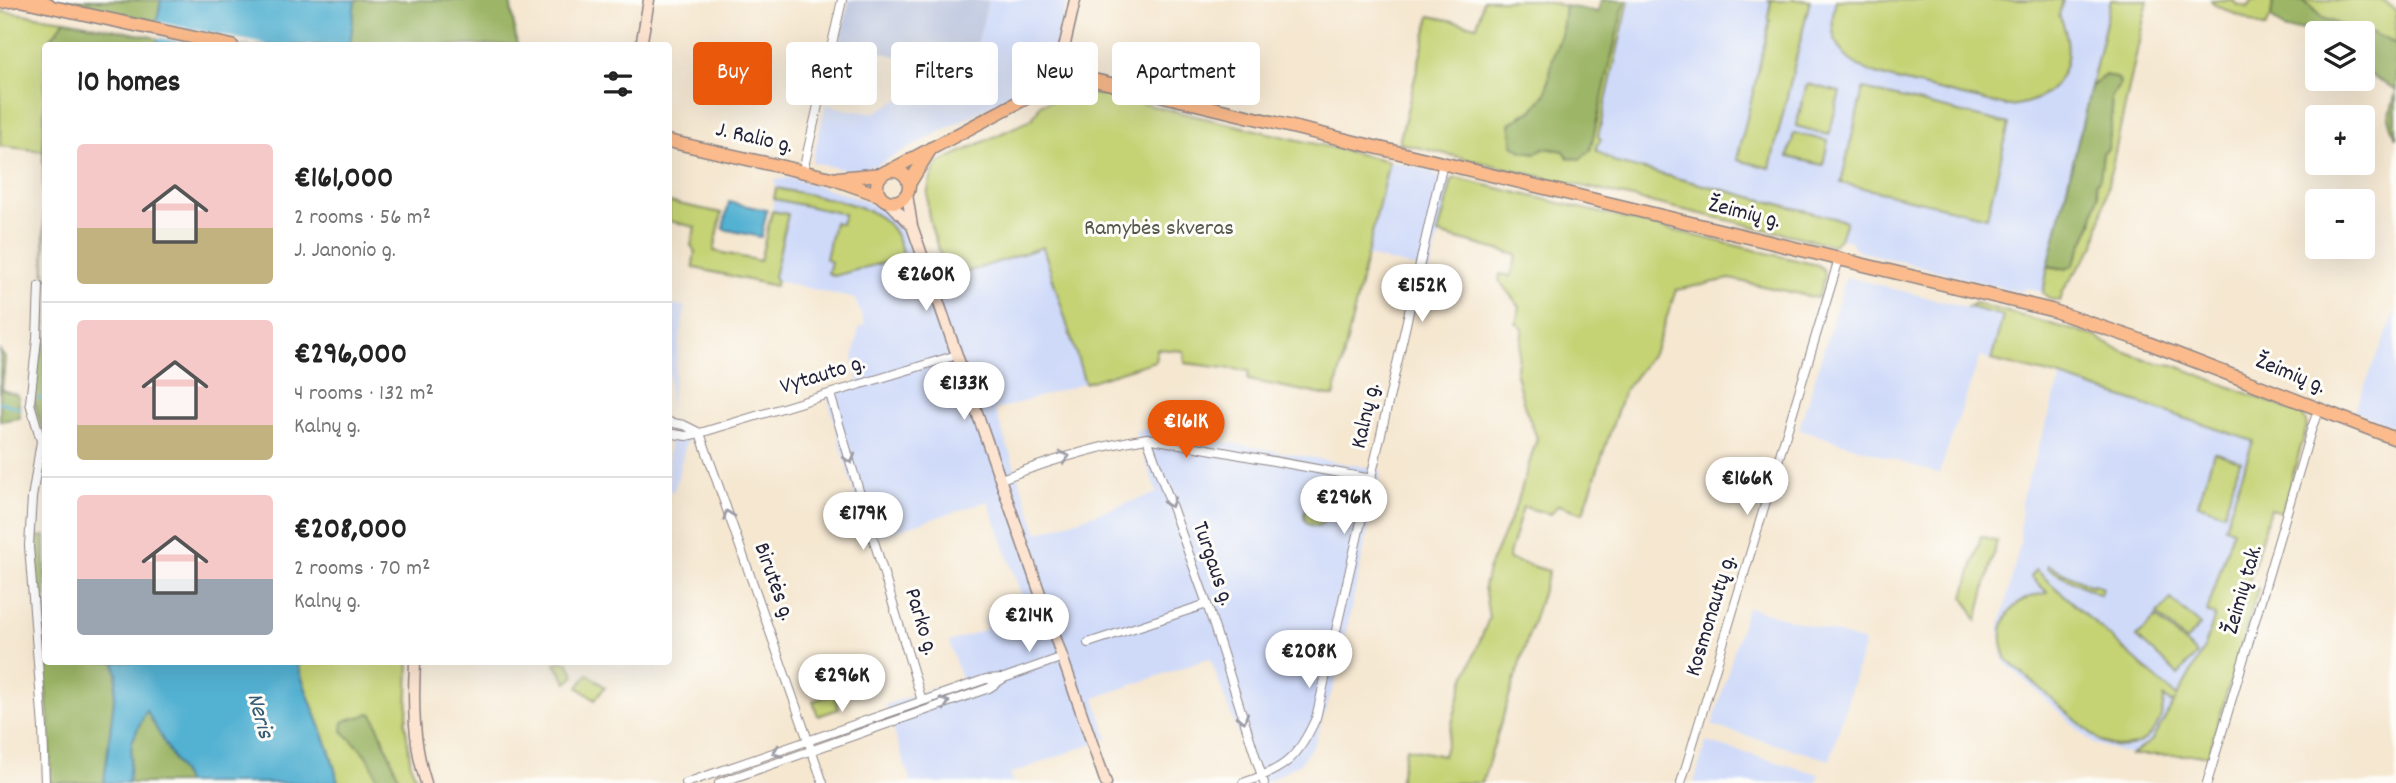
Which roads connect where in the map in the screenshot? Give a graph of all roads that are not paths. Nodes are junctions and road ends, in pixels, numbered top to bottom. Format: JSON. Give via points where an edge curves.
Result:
{"nodes":[{"id":1,"x":20,"y":0,"type":"edge"},
{"id":2,"x":649,"y":0,"type":"edge"},
{"id":3,"x":842,"y":0,"type":"edge"},
{"id":4,"x":1075,"y":0,"type":"edge"},
{"id":5,"x":0,"y":2,"type":"edge"},
{"id":6,"x":41,"y":3,"type":"edge"},
{"id":7,"x":214,"y":42,"type":"edge"},
{"id":8,"x":642,"y":42,"type":"edge"},
{"id":9,"x":1065,"y":42,"type":"edge"},
{"id":10,"x":1098,"y":81,"type":"edge"},
{"id":11,"x":1013,"y":105,"type":"edge"},
{"id":12,"x":672,"y":142,"type":"edge"},
{"id":13,"x":932,"y":148,"type":"junction"},
{"id":14,"x":1443,"y":163,"type":"junction"},
{"id":15,"x":803,"y":171,"type":"junction"},
{"id":16,"x":886,"y":172,"type":"junction"},
{"id":17,"x":831,"y":178,"type":"junction"},
{"id":18,"x":908,"y":189,"type":"junction"},
{"id":19,"x":884,"y":198,"type":"junction"},
{"id":20,"x":912,"y":226,"type":"junction"},
{"id":21,"x":1839,"y":258,"type":"junction"},
{"id":22,"x":39,"y":286,"type":"dead end"},
{"id":23,"x":957,"y":355,"type":"junction"},
{"id":24,"x":830,"y":394,"type":"junction"},
{"id":25,"x":2319,"y":409,"type":"junction"},
{"id":26,"x":672,"y":423,"type":"edge"},
{"id":27,"x":700,"y":433,"type":"junction"},
{"id":28,"x":672,"y":434,"type":"edge"},
{"id":29,"x":1147,"y":438,"type":"junction"},
{"id":30,"x":2396,"y":439,"type":"edge"},
{"id":31,"x":1001,"y":479,"type":"junction"},
{"id":32,"x":1372,"y":479,"type":"junction"},
{"id":33,"x":1207,"y":604,"type":"junction"},
{"id":34,"x":1088,"y":643,"type":"dead end"},
{"id":35,"x":1063,"y":657,"type":"junction"},
{"id":36,"x":415,"y":665,"type":"edge"},
{"id":37,"x":1004,"y":678,"type":"junction"},
{"id":38,"x":922,"y":701,"type":"junction"},
{"id":39,"x":810,"y":746,"type":"junction"},
{"id":40,"x":1263,"y":780,"type":"edge"},
{"id":41,"x":46,"y":783,"type":"edge"},
{"id":42,"x":426,"y":783,"type":"edge"},
{"id":43,"x":686,"y":783,"type":"edge"},
{"id":44,"x":719,"y":783,"type":"edge"},
{"id":45,"x":823,"y":783,"type":"edge"},
{"id":46,"x":1106,"y":783,"type":"edge"},
{"id":47,"x":1243,"y":783,"type":"edge"},
{"id":48,"x":1681,"y":783,"type":"edge"},
{"id":49,"x":2207,"y":783,"type":"edge"}],
"edges":[{"from":1,"to":5,"type":"main road"},
{"from":1,"to":6,"type":"main road"},
{"from":2,"to":8,"type":"main road"},
{"from":3,"to":15,"type":"street"},
{"from":4,"to":9,"type":"main road"},
{"from":6,"to":7,"type":"main road"},
{"from":10,"to":14,"type":"main road","name":"Žeimių g."},
{"from":11,"to":13,"type":"main road"},
{"from":12,"to":15,"type":"main road","name":"J. Ralio g."},
{"from":13,"to":16,"type":"main road"},
{"from":13,"to":18,"type":"main road"},
{"from":14,"to":21,"type":"main road","name":"Žeimių g."},
{"from":14,"to":32,"type":"street","name":"Kalnų g."},
{"from":15,"to":17,"type":"main road","name":"J. Ralio g."},
{"from":16,"to":17,"type":"main road","name":"J. Ralio g."},
{"from":16,"to":18,"type":"main road","via":[[896,170],[905,175]]},
{"from":16,"to":19,"type":"main road","via":[[877,184]]},
{"from":17,"to":19,"type":"main road","name":"J. Ralio g."},
{"from":18,"to":19,"type":"main road","via":[[899,201]]},
{"from":18,"to":20,"type":"main road"},
{"from":19,"to":20,"type":"main road"},
{"from":20,"to":23,"type":"main road"},
{"from":21,"to":25,"type":"main road","name":"Žeimių g.","via":[[2065,314]]},
{"from":21,"to":48,"type":"street","name":"Kosmonautų g."},
{"from":22,"to":41,"type":"street","via":[[30,403],[41,441],[29,546]]},
{"from":23,"to":24,"type":"street","name":"Vytauto g."},
{"from":23,"to":31,"type":"main road"},
{"from":24,"to":27,"type":"street","name":"Vytauto g."},
{"from":24,"to":38,"type":"street","name":"Parko g.","one_way":true},
{"from":25,"to":30,"type":"main road","name":"Žeimių g."},
{"from":25,"to":49,"type":"street","name":"Žeimių tak."},
{"from":26,"to":27,"type":"street"},
{"from":27,"to":28,"type":"street","name":"Vytauto g."},
{"from":39,"to":27,"type":"street","name":"Birutės g.","one_way":true},
{"from":31,"to":29,"type":"street","one_way":true,"via":[[1052,460]]},
{"from":29,"to":32,"type":"street"},
{"from":29,"to":33,"type":"street","name":"Turgaus g.","one_way":true},
{"from":31,"to":35,"type":"main road"},
{"from":32,"to":40,"type":"street","name":"Kalnų g.","via":[[1317,718],[1292,760]]},
{"from":33,"to":34,"type":"street"},
{"from":33,"to":40,"type":"street","name":"Turgaus g.","one_way":true},
{"from":35,"to":37,"type":"street"},
{"from":35,"to":46,"type":"main road"},
{"from":36,"to":42,"type":"main road","via":[[415,734]]},
{"from":37,"to":38,"type":"street","via":[[986,679]]},
{"from":39,"to":37,"type":"street","one_way":true,"via":[[989,688]]},
{"from":38,"to":39,"type":"street"},
{"from":39,"to":43,"type":"street","one_way":true},
{"from":39,"to":44,"type":"street"},
{"from":39,"to":45,"type":"street","name":"Birutės g."},
{"from":40,"to":47,"type":"street","name":"Kalnų g."}]}
